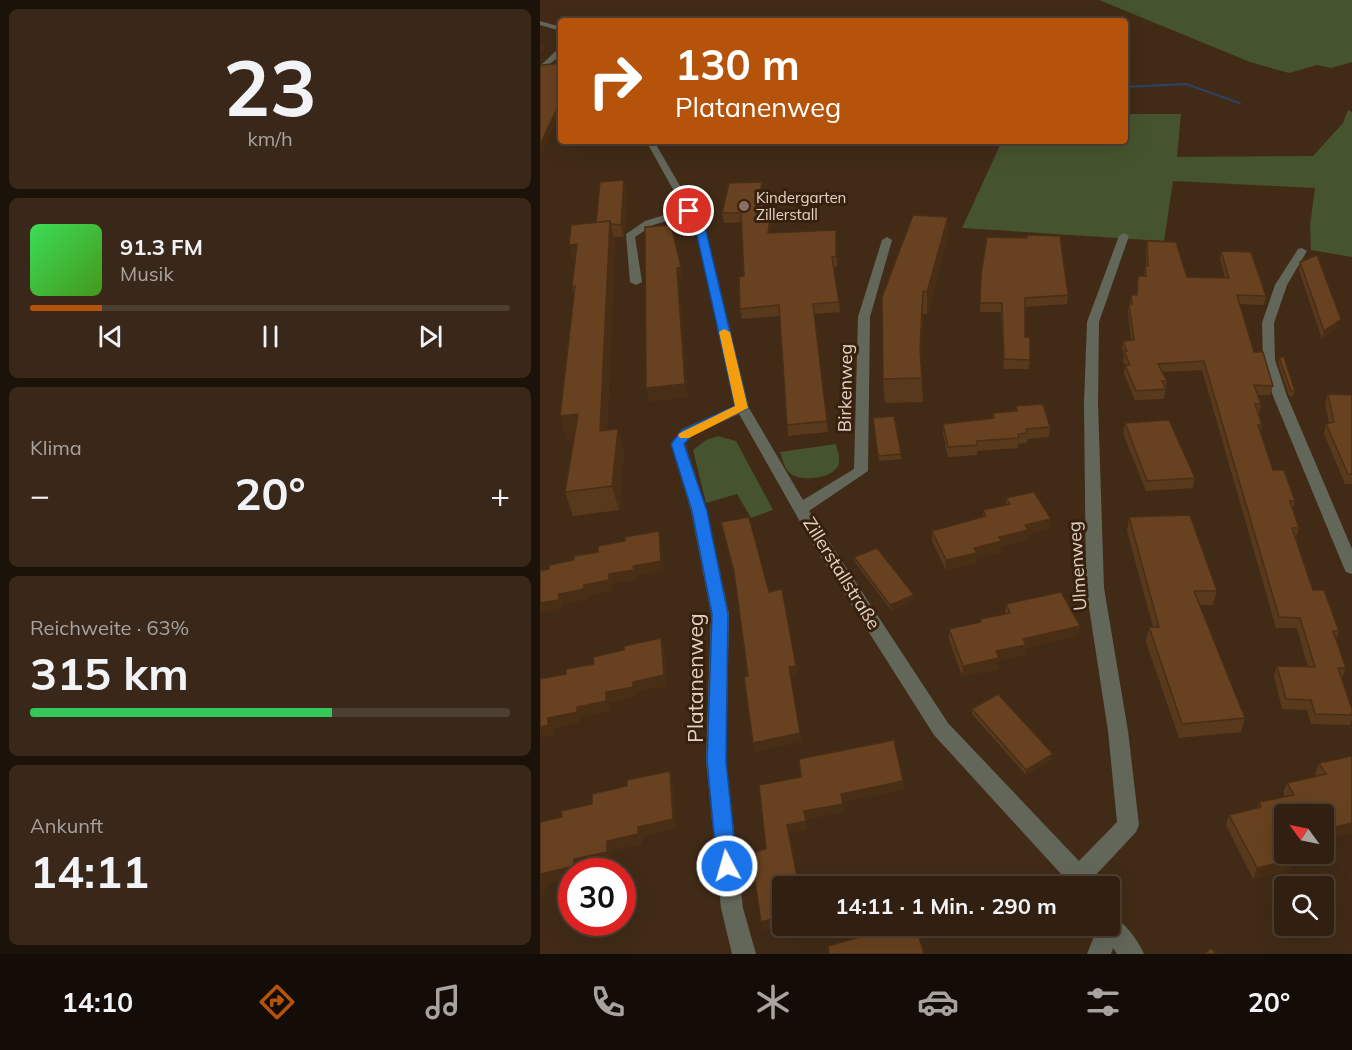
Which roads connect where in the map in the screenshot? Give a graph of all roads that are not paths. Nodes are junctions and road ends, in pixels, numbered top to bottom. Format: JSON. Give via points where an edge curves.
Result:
{"nodes":[{"id":1,"x":540,"y":25,"type":"edge"},
{"id":2,"x":558,"y":27,"type":"edge"},
{"id":3,"x":558,"y":54,"type":"edge"},
{"id":4,"x":540,"y":70,"type":"edge"},
{"id":5,"x":652,"y":144,"type":"edge"},
{"id":6,"x":689,"y":211,"type":"junction"},
{"id":7,"x":1124,"y":236,"type":"dead end"},
{"id":8,"x":887,"y":240,"type":"dead end"},
{"id":9,"x":1302,"y":251,"type":"dead end"},
{"id":10,"x":636,"y":282,"type":"dead end"},
{"id":11,"x":742,"y":408,"type":"junction"},
{"id":12,"x":802,"y":508,"type":"junction"},
{"id":13,"x":1352,"y":568,"type":"edge"},
{"id":14,"x":1076,"y":876,"type":"edge"},
{"id":15,"x":1087,"y":876,"type":"edge"},
{"id":16,"x":1105,"y":936,"type":"edge"},
{"id":17,"x":1117,"y":936,"type":"edge"},
{"id":18,"x":744,"y":954,"type":"edge"},
{"id":19,"x":1099,"y":954,"type":"edge"},
{"id":20,"x":1132,"y":954,"type":"edge"}],
"edges":[{"from":1,"to":2,"type":"street"},
{"from":3,"to":4,"type":"street"},
{"from":5,"to":6,"type":"street","name":"Zillerstallstraße"},
{"from":6,"to":10,"type":"street","via":[[649,223],[630,236]]},
{"from":6,"to":11,"type":"street","name":"Zillerstallstraße","via":[[701,231]]},
{"from":7,"to":15,"type":"street","name":"Ulmenweg","via":[[1093,322],[1091,403],[1095,588],[1118,731],[1128,825]]},
{"from":8,"to":12,"type":"street","name":"Birkenweg","via":[[864,318],[861,471]]},
{"from":9,"to":13,"type":"street","via":[[1281,285],[1268,323],[1269,360],[1280,396]]},
{"from":11,"to":12,"type":"street","name":"Zillerstallstraße"},
{"from":11,"to":18,"type":"street","name":"Platanenweg","via":[[687,432],[678,444],[699,511],[720,614],[716,761],[732,908]]},
{"from":12,"to":14,"type":"street","name":"Zillerstallstraße","via":[[819,541],[941,729]]},
{"from":16,"to":19,"type":"street"},
{"from":17,"to":20,"type":"street"}]}
